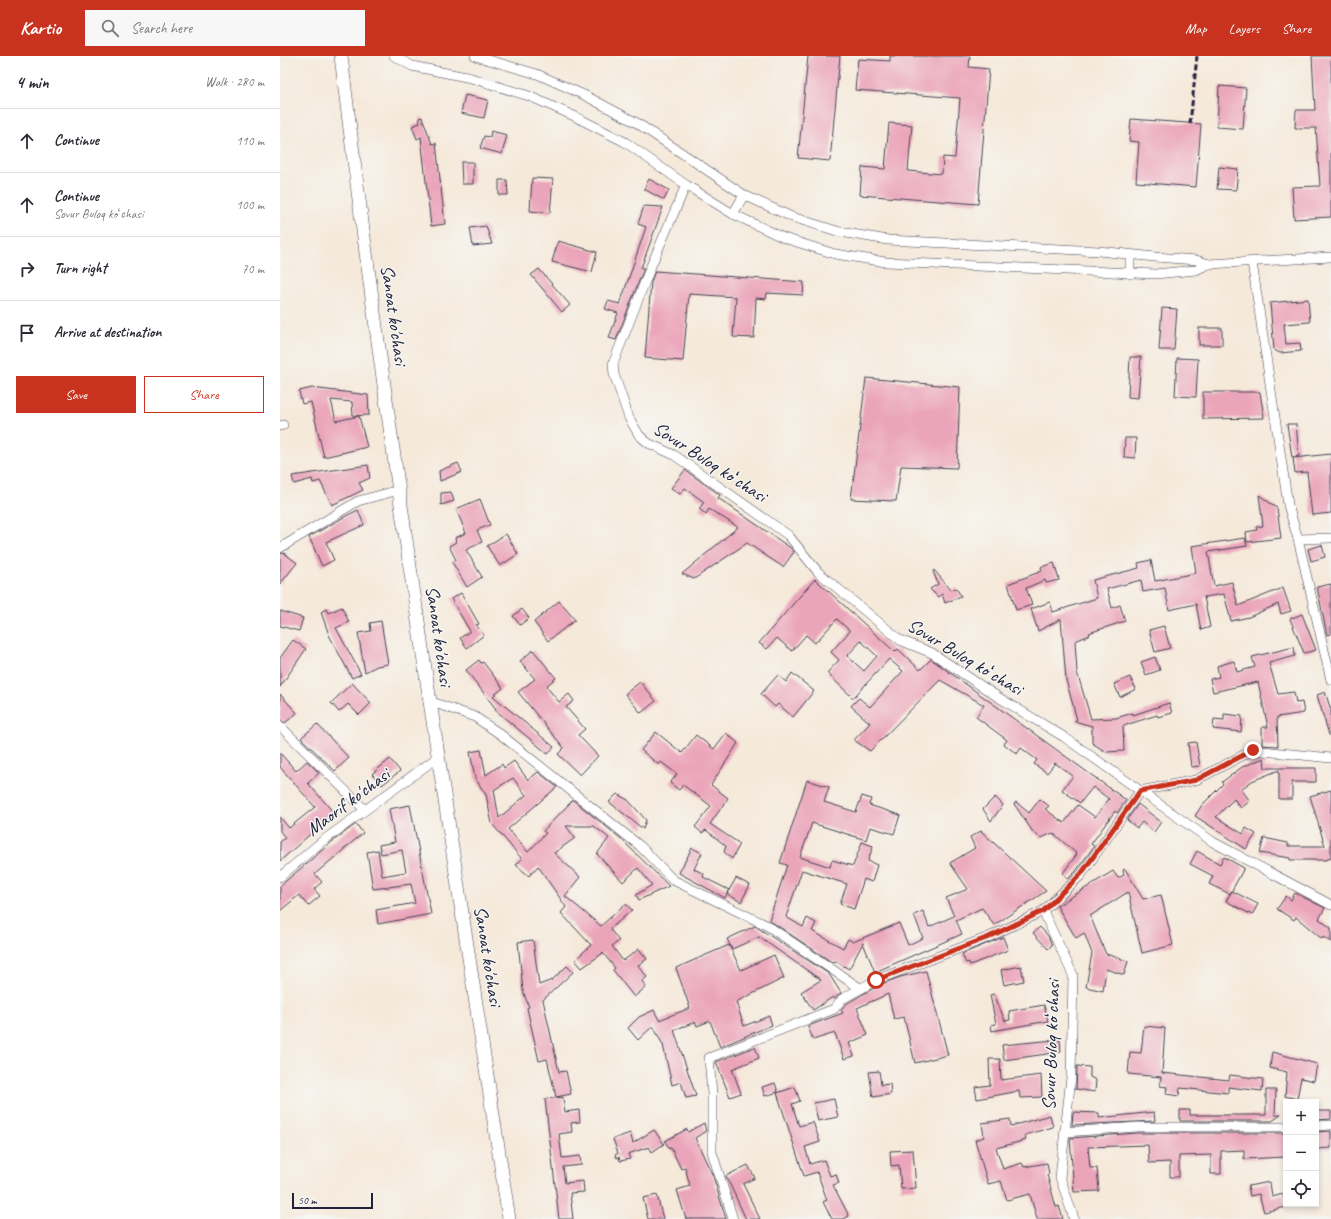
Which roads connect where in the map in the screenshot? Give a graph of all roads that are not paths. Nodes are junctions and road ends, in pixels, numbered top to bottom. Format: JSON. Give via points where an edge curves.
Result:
{"nodes":[{"id":1,"x":342,"y":56,"type":"edge"},
{"id":2,"x":394,"y":56,"type":"edge"},
{"id":3,"x":474,"y":56,"type":"edge"},
{"id":4,"x":686,"y":185,"type":"junction"},
{"id":5,"x":744,"y":195,"type":"junction"},
{"id":6,"x":733,"y":214,"type":"junction"},
{"id":7,"x":1130,"y":255,"type":"junction"},
{"id":8,"x":1331,"y":257,"type":"edge"},
{"id":9,"x":1252,"y":262,"type":"junction"},
{"id":10,"x":1209,"y":264,"type":"junction"},
{"id":11,"x":1130,"y":274,"type":"junction"},
{"id":12,"x":399,"y":490,"type":"junction"},
{"id":13,"x":1331,"y":538,"type":"edge"},
{"id":14,"x":1298,"y":540,"type":"junction"},
{"id":15,"x":280,"y":548,"type":"edge"},
{"id":16,"x":1331,"y":680,"type":"edge"},
{"id":17,"x":429,"y":701,"type":"junction"},
{"id":18,"x":280,"y":726,"type":"edge"},
{"id":19,"x":438,"y":757,"type":"junction"},
{"id":20,"x":1331,"y":758,"type":"edge"},
{"id":21,"x":1140,"y":791,"type":"junction"},
{"id":22,"x":365,"y":810,"type":"junction"},
{"id":23,"x":280,"y":877,"type":"edge"},
{"id":24,"x":1331,"y":905,"type":"edge"},
{"id":25,"x":1043,"y":911,"type":"junction"},
{"id":26,"x":861,"y":989,"type":"junction"},
{"id":27,"x":1331,"y":1125,"type":"edge"},
{"id":28,"x":1319,"y":1126,"type":"edge"},
{"id":29,"x":1283,"y":1127,"type":"edge"},
{"id":30,"x":1064,"y":1132,"type":"junction"},
{"id":31,"x":509,"y":1219,"type":"edge"},
{"id":32,"x":732,"y":1219,"type":"edge"},
{"id":33,"x":1074,"y":1219,"type":"edge"}],
"edges":[{"from":1,"to":12,"type":"main road","name":"Sanoat ko'chasi"},
{"from":2,"to":4,"type":"street","via":[[412,66],[471,78],[529,96],[625,142]]},
{"from":3,"to":5,"type":"street","via":[[537,74],[590,98],[637,123]]},
{"from":4,"to":6,"type":"street"},
{"from":4,"to":21,"type":"street","name":"Sovur Buloq koʻchasi","via":[[613,364],[629,418],[638,435],[648,443],[674,455],[788,535],[818,572],[900,640],[932,653],[1064,737]]},
{"from":5,"to":6,"type":"street"},
{"from":5,"to":7,"type":"street","via":[[792,217],[840,232],[888,240],[1099,251]]},
{"from":6,"to":11,"type":"street","via":[[784,238],[835,254],[886,262]]},
{"from":7,"to":10,"type":"street","via":[[1196,260]]},
{"from":7,"to":11,"type":"street"},
{"from":8,"to":9,"type":"street"},
{"from":9,"to":10,"type":"street"},
{"from":9,"to":14,"type":"street","via":[[1288,505]]},
{"from":10,"to":11,"type":"street","via":[[1196,270]]},
{"from":12,"to":15,"type":"street","via":[[358,501]]},
{"from":12,"to":17,"type":"main road","name":"Sanoat ko'chasi"},
{"from":13,"to":14,"type":"street"},
{"from":14,"to":16,"type":"street"},
{"from":17,"to":19,"type":"main road","name":"Sanoat ko'chasi"},
{"from":17,"to":26,"type":"street","via":[[475,717],[500,734],[640,846],[673,880],[768,926]]},
{"from":18,"to":22,"type":"street"},
{"from":19,"to":22,"type":"street","name":"Maorif ko'chasi"},
{"from":19,"to":31,"type":"main road","name":"Sanoat ko'chasi"},
{"from":20,"to":21,"type":"street","via":[[1253,750],[1196,780]]},
{"from":21,"to":24,"type":"street","name":"Sovur Buloq koʻchasi","via":[[1213,842]]},
{"from":21,"to":25,"type":"street","via":[[1081,874]]},
{"from":22,"to":23,"type":"street","name":"Maorif ko'chasi"},
{"from":25,"to":26,"type":"street","via":[[989,937],[876,980]]},
{"from":25,"to":30,"type":"street","name":"Sovur Buloq koʻchasi","via":[[1073,975],[1071,1077]]},
{"from":26,"to":32,"type":"street","via":[[842,1000],[834,1009],[709,1058],[712,1152]]},
{"from":27,"to":28,"type":"street"},
{"from":29,"to":30,"type":"street","via":[[1138,1127]]},
{"from":30,"to":33,"type":"street","name":"Sovur Buloq koʻchasi","via":[[1060,1177]]}]}
